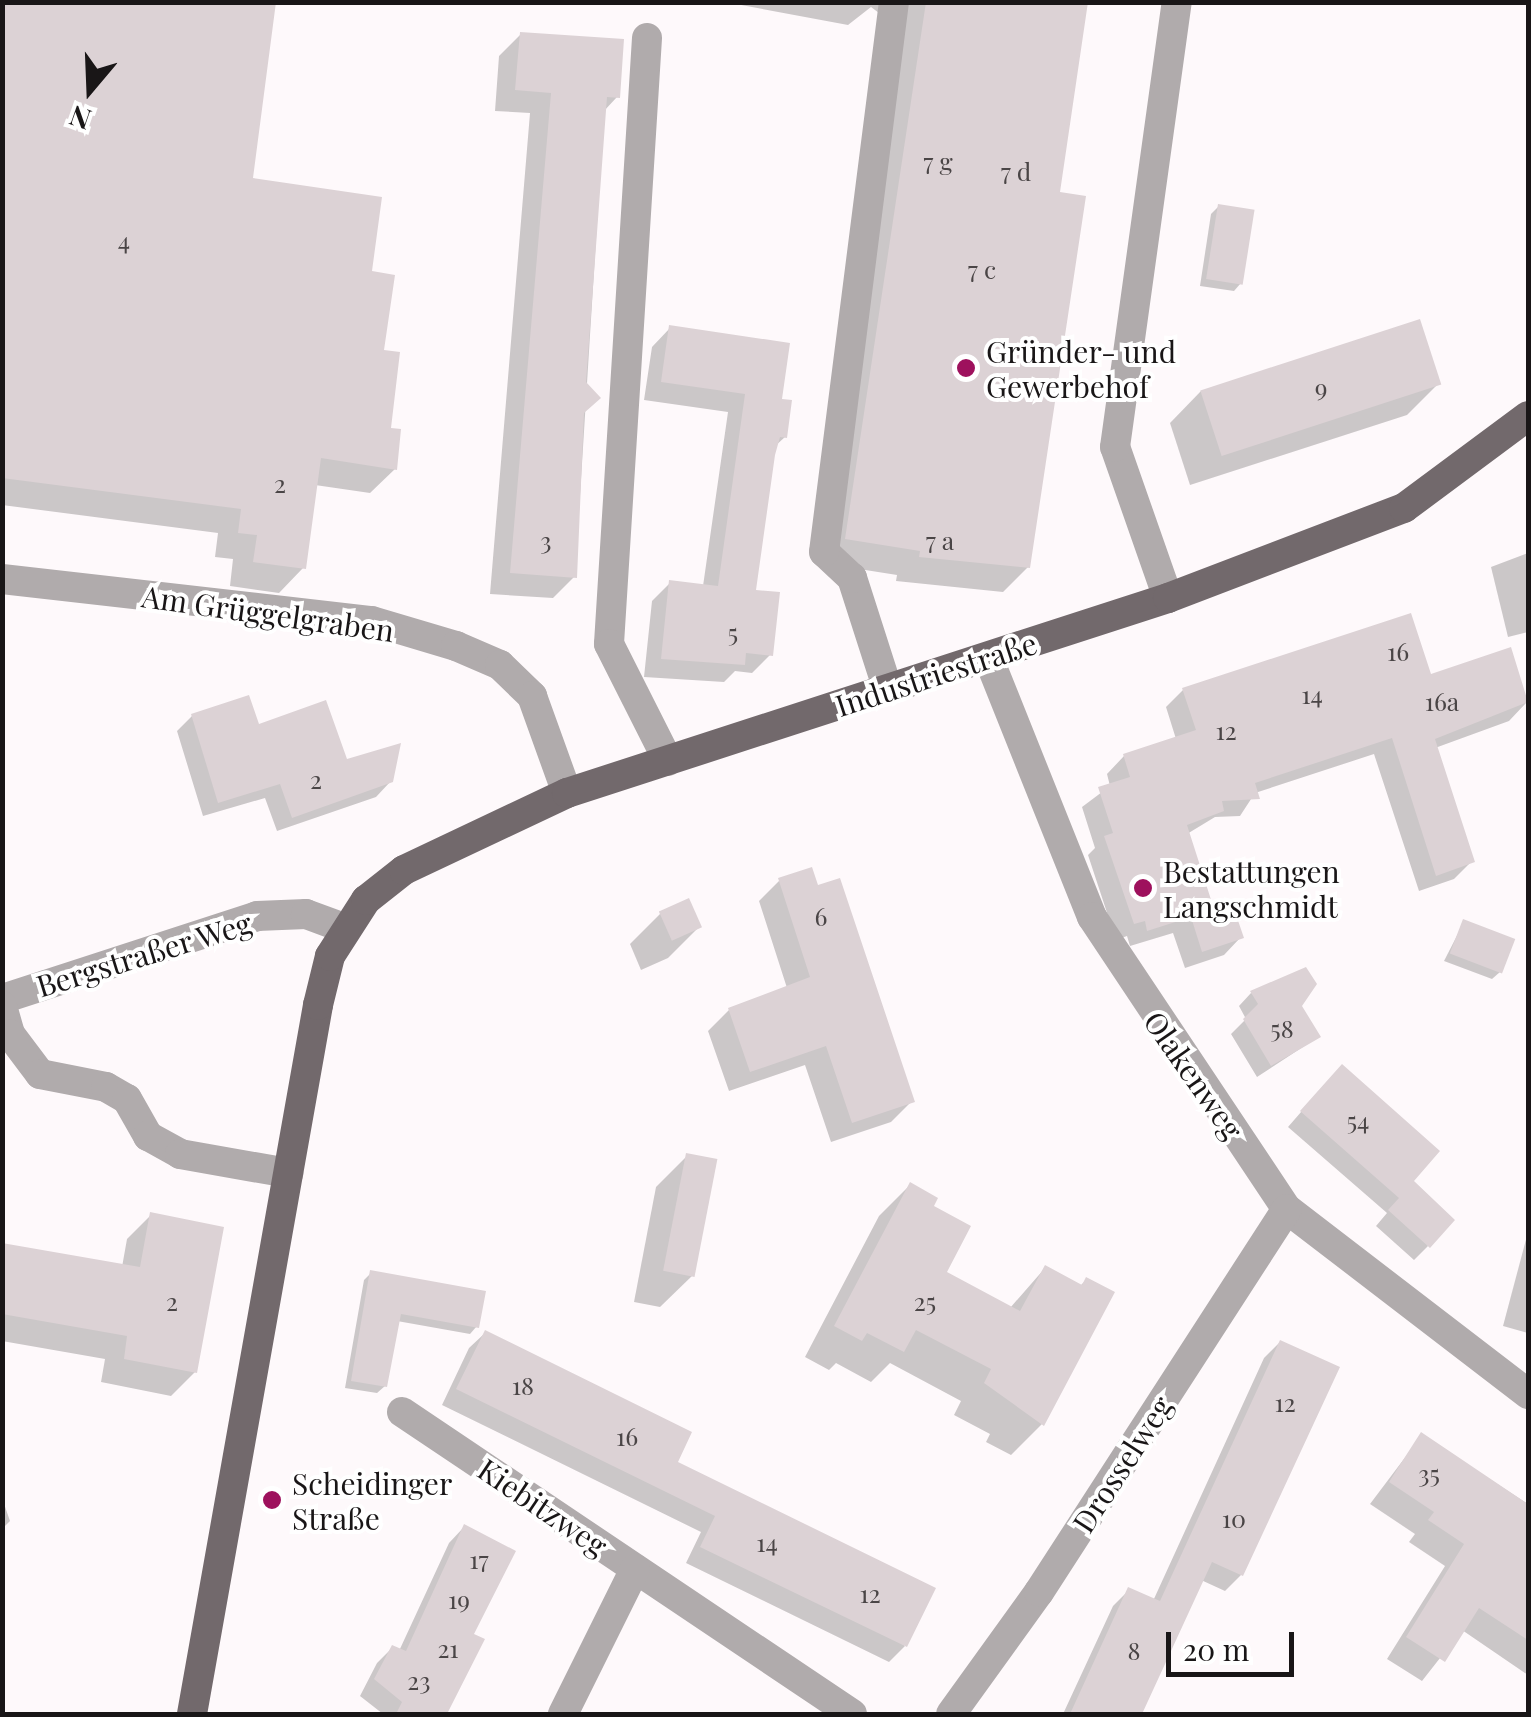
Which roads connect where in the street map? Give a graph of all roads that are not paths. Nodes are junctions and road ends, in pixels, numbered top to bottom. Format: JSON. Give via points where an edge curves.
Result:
{"nodes":[{"id":1,"x":894,"y":2,"type":"edge"},
{"id":2,"x":1177,"y":2,"type":"edge"},
{"id":3,"x":647,"y":38,"type":"dead end"},
{"id":4,"x":1528,"y":416,"type":"edge"},
{"id":5,"x":2,"y":580,"type":"edge"},
{"id":6,"x":1168,"y":598,"type":"junction"},
{"id":7,"x":988,"y":657,"type":"junction"},
{"id":8,"x":888,"y":690,"type":"junction"},
{"id":9,"x":668,"y":761,"type":"junction"},
{"id":10,"x":568,"y":793,"type":"junction"},
{"id":11,"x":344,"y":928,"type":"junction"},
{"id":12,"x":2,"y":1002,"type":"edge"},
{"id":13,"x":288,"y":1173,"type":"junction"},
{"id":14,"x":1288,"y":1209,"type":"junction"},
{"id":15,"x":1528,"y":1394,"type":"edge"},
{"id":16,"x":402,"y":1412,"type":"dead end"},
{"id":17,"x":635,"y":1568,"type":"junction"},
{"id":18,"x":192,"y":1714,"type":"edge"},
{"id":19,"x":563,"y":1714,"type":"edge"},
{"id":20,"x":852,"y":1714,"type":"edge"},
{"id":21,"x":951,"y":1714,"type":"edge"}],
"edges":[{"from":1,"to":8,"type":"street","via":[[824,552],[852,578]]},
{"from":2,"to":6,"type":"street","via":[[1115,447]]},
{"from":3,"to":9,"type":"street","via":[[609,644]]},
{"from":4,"to":6,"type":"main road","name":"Industriestraße","via":[[1404,508]]},
{"from":5,"to":10,"type":"street","name":"Am Grüggelgraben","via":[[372,621],[456,646],[500,664],[532,696]]},
{"from":6,"to":7,"type":"main road","name":"Industriestraße"},
{"from":7,"to":8,"type":"main road","name":"Industriestraße"},
{"from":7,"to":14,"type":"street","name":"Olakenweg","via":[[1092,917]]},
{"from":8,"to":9,"type":"main road","name":"Industriestraße"},
{"from":9,"to":10,"type":"main road","name":"Industriestraße"},
{"from":10,"to":11,"type":"main road","name":"Industriestraße","via":[[404,870]]},
{"from":11,"to":12,"type":"street","name":"Bergstraßer Weg","via":[[306,914],[258,916]]},
{"from":11,"to":13,"type":"main road","via":[[318,1004]]},
{"from":12,"to":13,"type":"street","via":[[10,1034],[40,1074],[106,1087],[128,1099],[148,1136],[180,1154]]},
{"from":13,"to":18,"type":"main road"},
{"from":14,"to":15,"type":"street","name":"Olakenweg"},
{"from":14,"to":21,"type":"street","name":"Drosselweg","via":[[1039,1592]]},
{"from":16,"to":17,"type":"street","name":"Kiebitzweg"},
{"from":17,"to":19,"type":"street","name":"Kiebitzweg"},
{"from":17,"to":20,"type":"street","name":"Kiebitzweg"}]}
